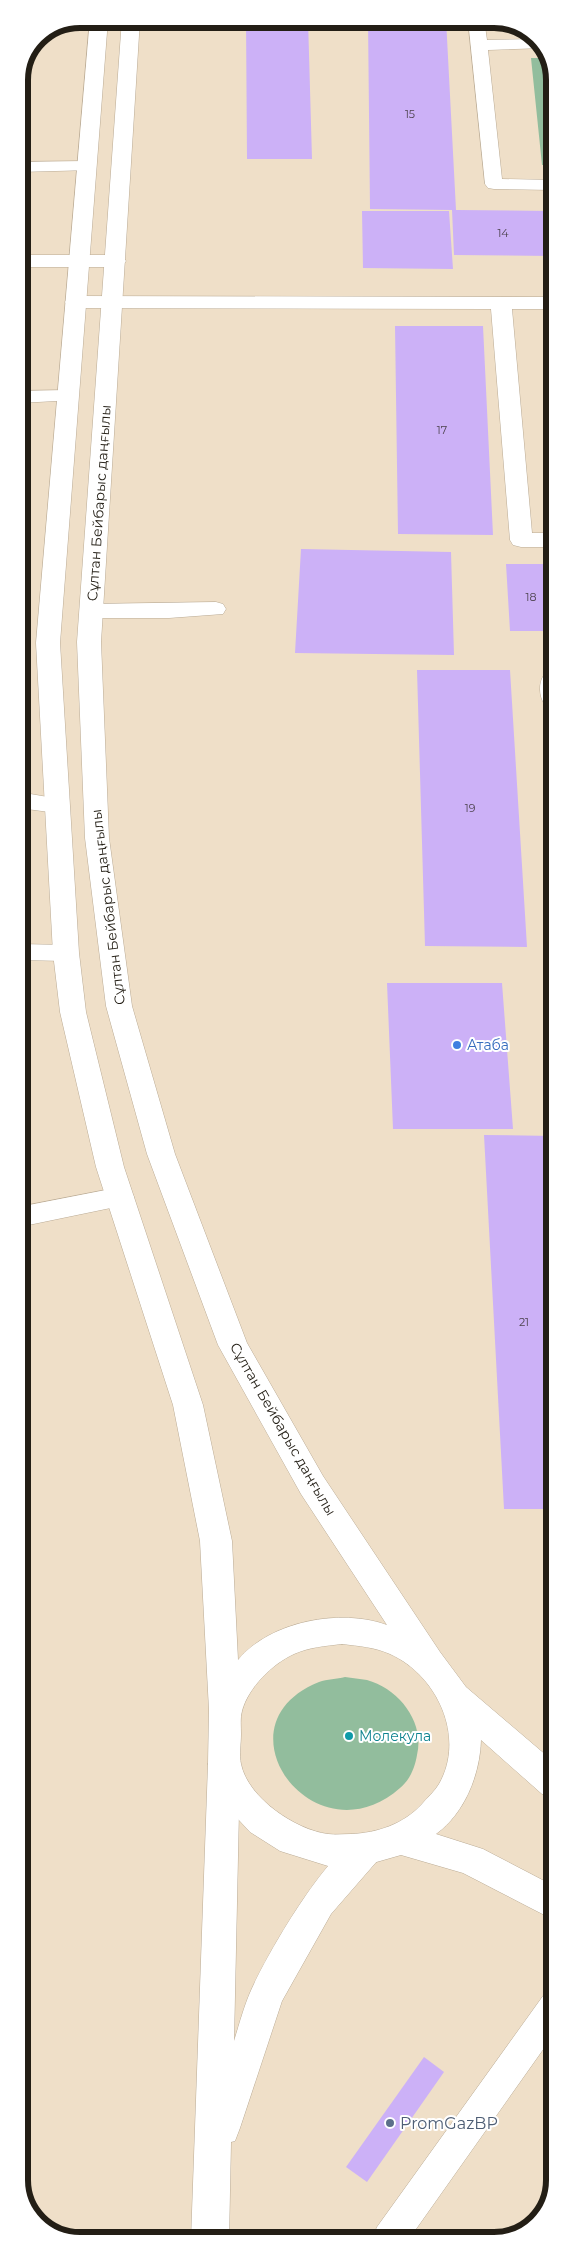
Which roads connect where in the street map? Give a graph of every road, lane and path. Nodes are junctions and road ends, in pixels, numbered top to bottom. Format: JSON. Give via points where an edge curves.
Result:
{"nodes":[{"id":1,"x":98,"y":28,"type":"edge"},
{"id":2,"x":130,"y":28,"type":"edge"},
{"id":3,"x":477,"y":28,"type":"edge"},
{"id":4,"x":479,"y":44,"type":"junction"},
{"id":5,"x":532,"y":44,"type":"edge"},
{"id":6,"x":86,"y":166,"type":"junction"},
{"id":7,"x":27,"y":167,"type":"edge"},
{"id":8,"x":546,"y":185,"type":"edge"},
{"id":9,"x":27,"y":261,"type":"edge"},
{"id":10,"x":78,"y":261,"type":"junction"},
{"id":11,"x":116,"y":261,"type":"junction"},
{"id":12,"x":75,"y":302,"type":"junction"},
{"id":13,"x":112,"y":302,"type":"junction"},
{"id":14,"x":501,"y":303,"type":"junction"},
{"id":15,"x":546,"y":303,"type":"edge"},
{"id":16,"x":68,"y":396,"type":"junction"},
{"id":17,"x":27,"y":397,"type":"edge"},
{"id":18,"x":546,"y":540,"type":"edge"},
{"id":19,"x":216,"y":609,"type":"dead end"},
{"id":20,"x":91,"y":612,"type":"junction"},
{"id":21,"x":27,"y":801,"type":"edge"},
{"id":22,"x":57,"y":805,"type":"junction"},
{"id":23,"x":27,"y":952,"type":"edge"},
{"id":24,"x":66,"y":953,"type":"junction"},
{"id":25,"x":121,"y":1197,"type":"junction"},
{"id":26,"x":27,"y":1215,"type":"edge"},
{"id":27,"x":429,"y":1662,"type":"junction"},
{"id":28,"x":455,"y":1697,"type":"junction"},
{"id":29,"x":225,"y":1712,"type":"junction"},
{"id":30,"x":224,"y":1764,"type":"junction"},
{"id":31,"x":546,"y":1776,"type":"edge"},
{"id":32,"x":401,"y":1838,"type":"junction"},
{"id":33,"x":366,"y":1849,"type":"junction"},
{"id":34,"x":546,"y":1900,"type":"edge"},
{"id":35,"x":546,"y":2018,"type":"edge"},
{"id":36,"x":212,"y":2158,"type":"junction"},
{"id":37,"x":212,"y":2231,"type":"edge"},
{"id":38,"x":394,"y":2232,"type":"edge"}],
"edges":[{"from":1,"to":6,"type":"main road","name":"Сұлтан Бейбарыс даңғылы"},
{"from":2,"to":11,"type":"main road","name":"Сұлтан Бейбарыс даңғылы"},
{"from":3,"to":4,"type":"lane"},
{"from":4,"to":5,"type":"lane"},
{"from":4,"to":8,"type":"lane","via":[[494,184]]},
{"from":6,"to":7,"type":"lane"},
{"from":6,"to":10,"type":"main road","name":"Сұлтан Бейбарыс даңғылы"},
{"from":9,"to":10,"type":"main road"},
{"from":10,"to":11,"type":"main road"},
{"from":10,"to":12,"type":"main road","name":"Сұлтан Бейбарыс даңғылы"},
{"from":11,"to":13,"type":"main road","name":"Сұлтан Бейбарыс даңғылы"},
{"from":12,"to":13,"type":"main road"},
{"from":12,"to":16,"type":"main road","name":"Сұлтан Бейбарыс даңғылы"},
{"from":13,"to":14,"type":"main road"},
{"from":13,"to":20,"type":"main road","name":"Сұлтан Бейбарыс даңғылы"},
{"from":14,"to":15,"type":"main road"},
{"from":14,"to":18,"type":"main road","via":[[521,540]]},
{"from":16,"to":17,"type":"lane"},
{"from":16,"to":22,"type":"main road","name":"Сұлтан Бейбарыс даңғылы","via":[[48,643]]},
{"from":19,"to":20,"type":"lane"},
{"from":20,"to":27,"type":"main road","name":"Сұлтан Бейбарыс даңғылы","via":[[89,642],[98,848],[120,1006],[161,1154],[233,1345],[312,1485]]},
{"from":21,"to":22,"type":"lane"},
{"from":22,"to":24,"type":"main road","name":"Сұлтан Бейбарыс даңғылы"},
{"from":23,"to":24,"type":"lane"},
{"from":24,"to":25,"type":"main road","name":"Сұлтан Бейбарыс даңғылы","via":[[73,1012],[110,1167]]},
{"from":25,"to":26,"type":"lane"},
{"from":25,"to":29,"type":"main road","name":"Сұлтан Бейбарыс даңғылы","via":[[188,1406],[216,1541]]},
{"from":27,"to":28,"type":"main road","name":"Сұлтан Бейбарыс даңғылы"},
{"from":27,"to":29,"type":"main road","name":"Сұлтан Бейбарыс даңғылы","via":[[403,1645],[374,1634],[342,1630],[310,1634],[281,1645],[256,1662],[237,1686]]},
{"from":28,"to":31,"type":"main road","name":"Сұлтан Бейбарыс даңғылы"},
{"from":28,"to":32,"type":"main road","name":"Сұлтан Бейбарыс даңғылы","via":[[465,1728],[464,1761],[452,1793],[430,1819]]},
{"from":29,"to":30,"type":"main road","name":"Сұлтан Бейбарыс даңғылы"},
{"from":30,"to":33,"type":"main road","name":"Сұлтан Бейбарыс даңғылы","via":[[238,1795],[262,1821],[292,1840],[328,1850]]},
{"from":30,"to":36,"type":"main road"},
{"from":32,"to":33,"type":"main road","name":"Сұлтан Бейбарыс даңғылы"},
{"from":32,"to":34,"type":"main road","via":[[471,1860]]},
{"from":33,"to":36,"type":"main road","via":[[319,1903],[267,1994]]},
{"from":35,"to":38,"type":"lane"},
{"from":36,"to":37,"type":"main road"}]}
